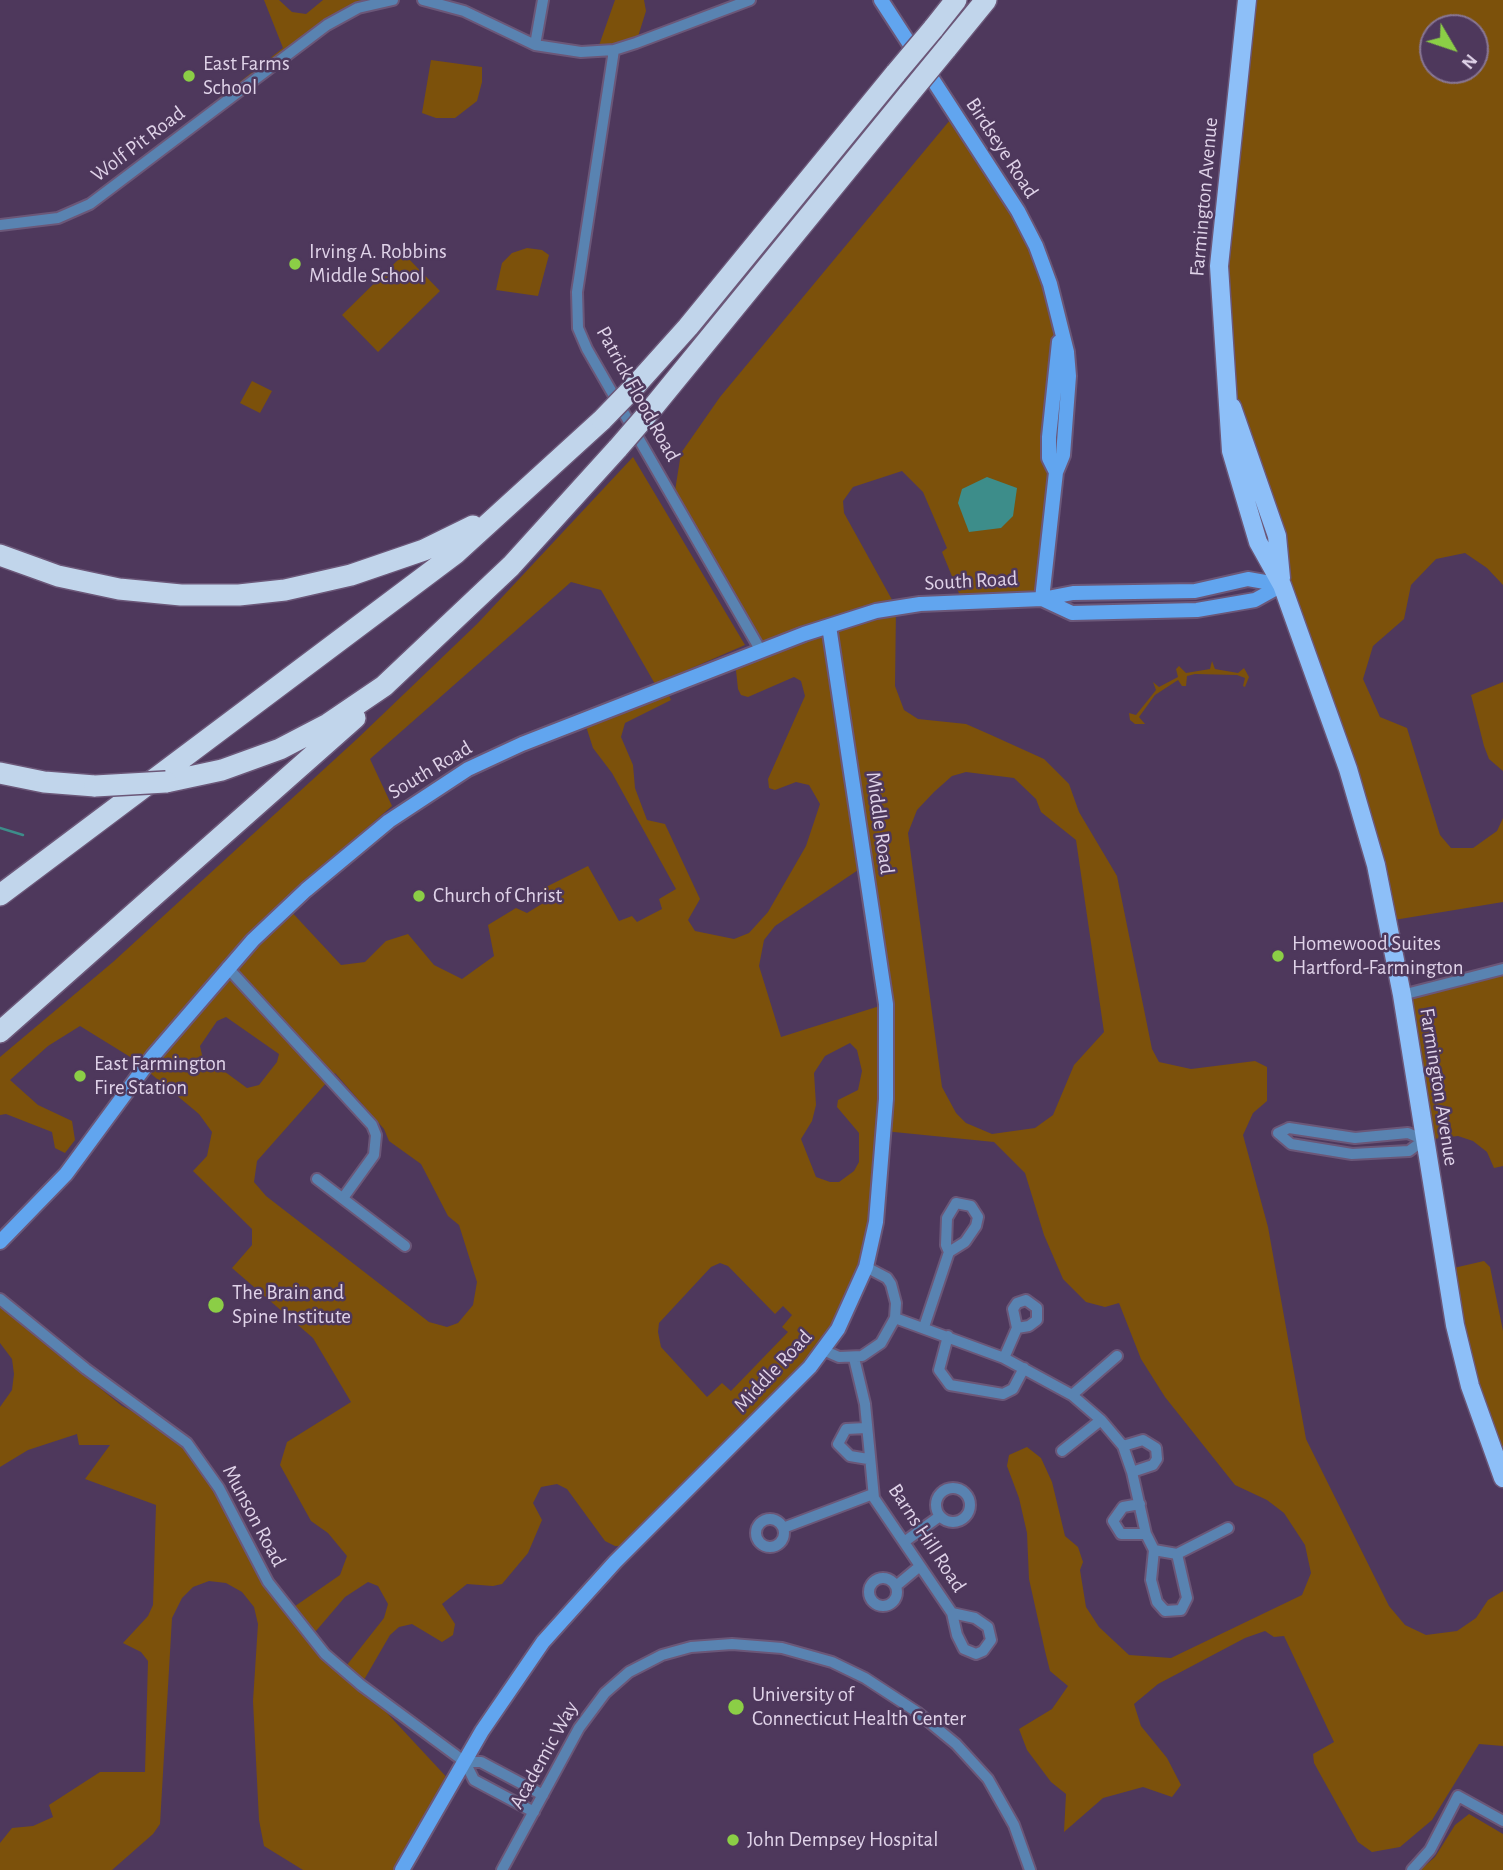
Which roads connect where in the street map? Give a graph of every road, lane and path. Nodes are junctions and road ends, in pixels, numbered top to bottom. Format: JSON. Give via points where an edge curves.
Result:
{"nodes":[{"id":1,"x":393,"y":0,"type":"edge"},
{"id":2,"x":423,"y":0,"type":"edge"},
{"id":3,"x":543,"y":0,"type":"edge"},
{"id":4,"x":750,"y":0,"type":"edge"},
{"id":5,"x":881,"y":0,"type":"edge"},
{"id":6,"x":956,"y":0,"type":"edge"},
{"id":7,"x":986,"y":0,"type":"edge"},
{"id":8,"x":1247,"y":0,"type":"edge"},
{"id":9,"x":356,"y":4,"type":"edge"},
{"id":10,"x":535,"y":45,"type":"junction"},
{"id":11,"x":614,"y":50,"type":"junction"},
{"id":12,"x":0,"y":225,"type":"edge"},
{"id":13,"x":522,"y":494,"type":"junction"},
{"id":14,"x":0,"y":555,"type":"edge"},
{"id":15,"x":1282,"y":585,"type":"junction"},
{"id":16,"x":1042,"y":599,"type":"junction"},
{"id":17,"x":829,"y":626,"type":"junction"},
{"id":18,"x":761,"y":651,"type":"junction"},
{"id":19,"x":384,"y":686,"type":"junction"},
{"id":20,"x":0,"y":773,"type":"edge"},
{"id":21,"x":0,"y":895,"type":"edge"},
{"id":22,"x":227,"y":967,"type":"junction"},
{"id":23,"x":1503,"y":969,"type":"edge"},
{"id":24,"x":1402,"y":995,"type":"junction"},
{"id":25,"x":0,"y":1032,"type":"edge"},
{"id":26,"x":1424,"y":1140,"type":"junction"},
{"id":27,"x":317,"y":1179,"type":"dead end"},
{"id":28,"x":343,"y":1198,"type":"junction"},
{"id":29,"x":0,"y":1242,"type":"edge"},
{"id":30,"x":405,"y":1246,"type":"dead end"},
{"id":31,"x":949,"y":1252,"type":"dead end"},
{"id":32,"x":866,"y":1267,"type":"junction"},
{"id":33,"x":0,"y":1299,"type":"edge"},
{"id":34,"x":895,"y":1318,"type":"junction"},
{"id":35,"x":924,"y":1327,"type":"junction"},
{"id":36,"x":1017,"y":1328,"type":"dead end"},
{"id":37,"x":948,"y":1336,"type":"junction"},
{"id":38,"x":823,"y":1350,"type":"junction"},
{"id":39,"x":1117,"y":1356,"type":"dead end"},
{"id":40,"x":854,"y":1358,"type":"junction"},
{"id":41,"x":1004,"y":1358,"type":"junction"},
{"id":42,"x":1024,"y":1368,"type":"junction"},
{"id":43,"x":1072,"y":1395,"type":"junction"},
{"id":44,"x":1101,"y":1420,"type":"junction"},
{"id":45,"x":866,"y":1428,"type":"junction"},
{"id":46,"x":1123,"y":1446,"type":"junction"},
{"id":47,"x":1062,"y":1451,"type":"dead end"},
{"id":48,"x":868,"y":1459,"type":"junction"},
{"id":49,"x":1132,"y":1472,"type":"junction"},
{"id":50,"x":1503,"y":1478,"type":"edge"},
{"id":51,"x":873,"y":1494,"type":"junction"},
{"id":52,"x":1140,"y":1504,"type":"junction"},
{"id":53,"x":940,"y":1516,"type":"dead end"},
{"id":54,"x":783,"y":1528,"type":"dead end"},
{"id":55,"x":1228,"y":1528,"type":"dead end"},
{"id":56,"x":1146,"y":1534,"type":"junction"},
{"id":57,"x":904,"y":1542,"type":"junction"},
{"id":58,"x":1154,"y":1550,"type":"junction"},
{"id":59,"x":1177,"y":1554,"type":"junction"},
{"id":60,"x":920,"y":1566,"type":"junction"},
{"id":61,"x":896,"y":1586,"type":"dead end"},
{"id":62,"x":952,"y":1613,"type":"dead end"},
{"id":63,"x":465,"y":1762,"type":"junction"},
{"id":64,"x":544,"y":1795,"type":"junction"},
{"id":65,"x":534,"y":1812,"type":"junction"},
{"id":66,"x":1503,"y":1821,"type":"edge"},
{"id":67,"x":402,"y":1870,"type":"edge"},
{"id":68,"x":502,"y":1870,"type":"edge"},
{"id":69,"x":1030,"y":1870,"type":"edge"},
{"id":70,"x":1412,"y":1870,"type":"edge"}],
"edges":[{"from":1,"to":9,"type":"street","name":"Wolf Pit Road"},
{"from":2,"to":10,"type":"street","via":[[464,11]]},
{"from":3,"to":10,"type":"street"},
{"from":4,"to":11,"type":"street"},
{"from":5,"to":16,"type":"main road","name":"Birdseye Road","via":[[1026,225],[1047,274],[1067,352],[1068,413],[1056,472]]},
{"from":6,"to":13,"type":"highway","bridge":true,"via":[[688,327],[602,420]]},
{"from":7,"to":19,"type":"highway","bridge":true,"via":[[618,448],[496,580]]},
{"from":8,"to":15,"type":"main road","name":"Farmington Avenue","via":[[1219,266],[1221,334],[1231,451],[1258,542]]},
{"from":9,"to":12,"type":"street","name":"Wolf Pit Road","via":[[90,204],[58,218]]},
{"from":10,"to":11,"type":"street","via":[[564,51]]},
{"from":11,"to":18,"type":"street","name":"Patrick Flood Road","via":[[577,292],[578,328]]},
{"from":13,"to":14,"type":"highway","via":[[465,531],[425,550],[351,575],[270,592],[196,596],[134,591],[74,580]]},
{"from":13,"to":21,"type":"highway","via":[[430,572]]},
{"from":15,"to":16,"type":"main road","name":"South Road","via":[[1248,579],[1195,591],[1073,593]]},
{"from":15,"to":16,"type":"main road","name":"South Road","via":[[1255,600],[1186,611],[1072,613]]},
{"from":15,"to":24,"type":"main road","name":"Farmington Avenue","via":[[1348,769],[1376,864]]},
{"from":16,"to":17,"type":"main road","name":"South Road","via":[[896,607]]},
{"from":17,"to":18,"type":"main road","name":"South Road"},
{"from":17,"to":32,"type":"main road","name":"Middle Road","via":[[887,1014],[887,1088],[878,1200]]},
{"from":18,"to":22,"type":"main road","name":"South Road","via":[[522,744],[445,782],[334,865]]},
{"from":19,"to":20,"type":"highway","bridge":true,"via":[[328,724],[266,755],[215,772],[166,782],[95,786]]},
{"from":19,"to":25,"type":"highway","via":[[348,725]]},
{"from":22,"to":28,"type":"street","via":[[372,1125],[374,1155]]},
{"from":22,"to":29,"type":"main road","name":"South Road","via":[[153,1056],[66,1174]]},
{"from":23,"to":24,"type":"street"},
{"from":24,"to":26,"type":"main road","name":"Farmington Avenue"},
{"from":26,"to":26,"type":"street","via":[[1408,1133],[1356,1138],[1289,1128],[1278,1133],[1291,1144],[1352,1154],[1409,1151]]},
{"from":26,"to":50,"type":"main road","name":"Farmington Avenue","via":[[1462,1354]]},
{"from":27,"to":28,"type":"street"},
{"from":28,"to":30,"type":"street"},
{"from":31,"to":35,"type":"street"},
{"from":32,"to":34,"type":"street","via":[[891,1284]]},
{"from":32,"to":38,"type":"main road","name":"Middle Road","via":[[850,1307]]},
{"from":33,"to":63,"type":"street","name":"Munson Road","via":[[187,1443],[208,1471],[268,1582],[310,1638],[361,1685]]},
{"from":34,"to":35,"type":"street"},
{"from":34,"to":40,"type":"street","via":[[881,1343]]},
{"from":35,"to":37,"type":"street"},
{"from":36,"to":41,"type":"street"},
{"from":37,"to":41,"type":"street"},
{"from":37,"to":42,"type":"street","via":[[939,1370],[950,1385],[1003,1394],[1013,1389]]},
{"from":38,"to":40,"type":"street"},
{"from":38,"to":63,"type":"main road","name":"Middle Road","via":[[562,1619],[512,1685]]},
{"from":39,"to":43,"type":"street"},
{"from":40,"to":45,"type":"street","name":"Barns Hill Road"},
{"from":41,"to":42,"type":"street"},
{"from":42,"to":43,"type":"street"},
{"from":43,"to":44,"type":"street"},
{"from":44,"to":46,"type":"street"},
{"from":44,"to":47,"type":"street"},
{"from":45,"to":48,"type":"street","name":"Barns Hill Road"},
{"from":45,"to":48,"type":"street","via":[[846,1429],[838,1444],[850,1457]]},
{"from":46,"to":49,"type":"street"},
{"from":46,"to":49,"type":"street","via":[[1143,1440],[1156,1448],[1153,1465]]},
{"from":48,"to":51,"type":"street","name":"Barns Hill Road"},
{"from":49,"to":52,"type":"street"},
{"from":51,"to":54,"type":"street"},
{"from":51,"to":57,"type":"street","name":"Barns Hill Road"},
{"from":52,"to":56,"type":"street"},
{"from":52,"to":56,"type":"street","via":[[1122,1507],[1113,1521],[1121,1534]]},
{"from":53,"to":57,"type":"street"},
{"from":55,"to":59,"type":"street"},
{"from":56,"to":58,"type":"street"},
{"from":57,"to":60,"type":"street","name":"Barns Hill Road"},
{"from":58,"to":59,"type":"street"},
{"from":58,"to":59,"type":"street","via":[[1151,1580],[1157,1602],[1172,1613],[1181,1610],[1187,1598]]},
{"from":60,"to":61,"type":"street"},
{"from":60,"to":62,"type":"street","name":"Barns Hill Road"},
{"from":63,"to":64,"type":"street","name":"Munson Road","via":[[481,1762]]},
{"from":63,"to":65,"type":"street","name":"Munson Road","via":[[474,1780]]},
{"from":63,"to":67,"type":"main road","name":"Middle Road"},
{"from":64,"to":65,"type":"street","name":"Academic Way"},
{"from":64,"to":69,"type":"street","name":"Academic Way","via":[[590,1710],[633,1670],[691,1647],[782,1648],[857,1673],[956,1744],[996,1792]]},
{"from":65,"to":68,"type":"street","name":"Academic Way"},
{"from":66,"to":70,"type":"street","via":[[1458,1796],[1430,1850]]}]}
